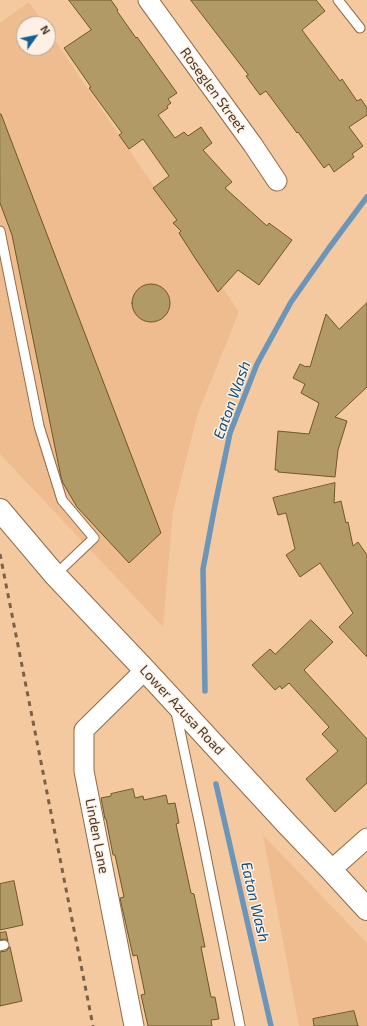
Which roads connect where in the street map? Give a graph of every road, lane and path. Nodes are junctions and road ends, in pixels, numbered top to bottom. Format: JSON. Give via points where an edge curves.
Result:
{"nodes":[{"id":1,"x":148,"y":0,"type":"edge"},
{"id":2,"x":338,"y":0,"type":"edge"},
{"id":3,"x":360,"y":28,"type":"dead end"},
{"id":4,"x":276,"y":181,"type":"dead end"},
{"id":5,"x":0,"y":230,"type":"edge"},
{"id":6,"x":0,"y":510,"type":"edge"},
{"id":7,"x":54,"y":575,"type":"junction"},
{"id":8,"x":145,"y":670,"type":"junction"},
{"id":9,"x":179,"y":708,"type":"junction"},
{"id":10,"x":367,"y":838,"type":"edge"},
{"id":11,"x":331,"y":870,"type":"junction"},
{"id":12,"x":367,"y":909,"type":"edge"},
{"id":13,"x":134,"y":1026,"type":"edge"},
{"id":14,"x":240,"y":1026,"type":"edge"}],
"edges":[{"from":1,"to":4,"type":"street","name":"Roseglen Street","via":[[253,145]]},
{"from":2,"to":3,"type":"lane"},
{"from":5,"to":7,"type":"lane","via":[[38,426],[62,500],[94,538]]},
{"from":6,"to":7,"type":"main road","name":"Lower Azusa Road"},
{"from":7,"to":8,"type":"main road","name":"Lower Azusa Road"},
{"from":8,"to":9,"type":"main road","name":"Lower Azusa Road"},
{"from":8,"to":13,"type":"street","name":"Linden Lane","via":[[84,730],[84,771]]},
{"from":9,"to":11,"type":"main road","name":"Lower Azusa Road"},
{"from":9,"to":14,"type":"lane"},
{"from":10,"to":11,"type":"street"},
{"from":11,"to":12,"type":"main road","name":"Lower Azusa Road"}]}
